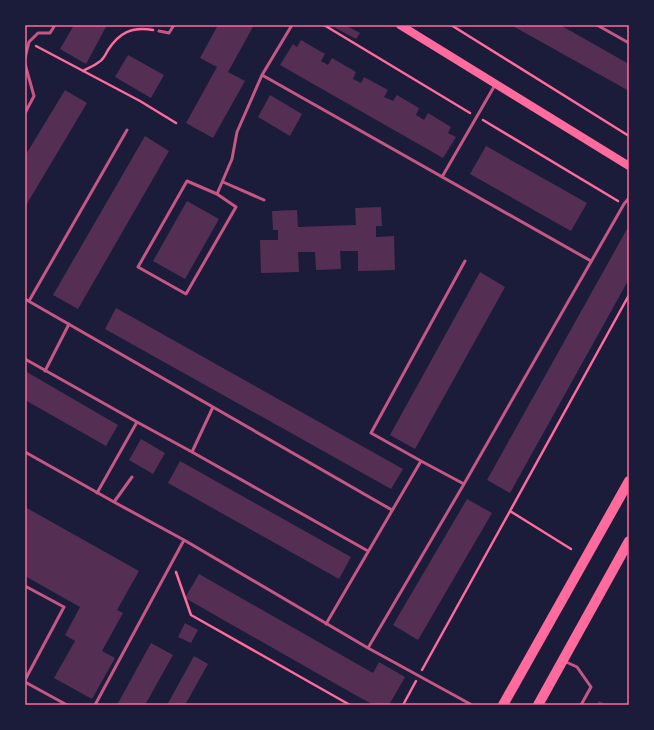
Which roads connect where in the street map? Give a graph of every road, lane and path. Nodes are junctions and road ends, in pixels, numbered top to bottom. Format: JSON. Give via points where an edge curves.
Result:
{"nodes":[{"id":1,"x":55,"y":25,"type":"edge"},
{"id":2,"x":174,"y":25,"type":"edge"},
{"id":3,"x":292,"y":25,"type":"edge"},
{"id":4,"x":400,"y":25,"type":"edge"},
{"id":5,"x":451,"y":25,"type":"edge"},
{"id":6,"x":597,"y":25,"type":"edge"},
{"id":7,"x":159,"y":31,"type":"joint"},
{"id":8,"x":29,"y":42,"type":"junction"},
{"id":9,"x":629,"y":43,"type":"edge"},
{"id":10,"x":25,"y":58,"type":"edge"},
{"id":11,"x":25,"y":64,"type":"edge"},
{"id":12,"x":82,"y":71,"type":"junction"},
{"id":13,"x":262,"y":75,"type":"junction"},
{"id":14,"x":495,"y":84,"type":"junction"},
{"id":15,"x":25,"y":113,"type":"edge"},
{"id":16,"x":176,"y":123,"type":"dead end"},
{"id":17,"x":127,"y":130,"type":"dead end"},
{"id":18,"x":629,"y":136,"type":"edge"},
{"id":19,"x":629,"y":166,"type":"edge"},
{"id":20,"x":442,"y":177,"type":"junction"},
{"id":21,"x":223,"y":182,"type":"junction"},
{"id":22,"x":217,"y":194,"type":"junction"},
{"id":23,"x":629,"y":198,"type":"edge"},
{"id":24,"x":264,"y":200,"type":"dead end"},
{"id":25,"x":465,"y":261,"type":"dead end"},
{"id":26,"x":591,"y":261,"type":"junction"},
{"id":27,"x":629,"y":295,"type":"edge"},
{"id":28,"x":27,"y":300,"type":"edge"},
{"id":29,"x":69,"y":324,"type":"junction"},
{"id":30,"x":25,"y":359,"type":"edge"},
{"id":31,"x":45,"y":371,"type":"junction"},
{"id":32,"x":213,"y":407,"type":"junction"},
{"id":33,"x":137,"y":422,"type":"junction"},
{"id":34,"x":25,"y":452,"type":"edge"},
{"id":35,"x":192,"y":452,"type":"junction"},
{"id":36,"x":421,"y":462,"type":"junction"},
{"id":37,"x":132,"y":477,"type":"dead end"},
{"id":38,"x":629,"y":481,"type":"edge"},
{"id":39,"x":464,"y":484,"type":"junction"},
{"id":40,"x":97,"y":493,"type":"junction"},
{"id":41,"x":114,"y":502,"type":"junction"},
{"id":42,"x":392,"y":510,"type":"junction"},
{"id":43,"x":510,"y":511,"type":"junction"},
{"id":44,"x":184,"y":540,"type":"junction"},
{"id":45,"x":629,"y":541,"type":"edge"},
{"id":46,"x":571,"y":549,"type":"dead end"},
{"id":47,"x":368,"y":551,"type":"junction"},
{"id":48,"x":172,"y":562,"type":"junction"},
{"id":49,"x":25,"y":586,"type":"edge"},
{"id":50,"x":326,"y":624,"type":"junction"},
{"id":51,"x":368,"y":648,"type":"junction"},
{"id":52,"x":563,"y":660,"type":"junction"},
{"id":53,"x":419,"y":677,"type":"junction"},
{"id":54,"x":25,"y":681,"type":"edge"},
{"id":55,"x":67,"y":705,"type":"edge"},
{"id":56,"x":95,"y":705,"type":"edge"},
{"id":57,"x":350,"y":705,"type":"edge"},
{"id":58,"x":403,"y":705,"type":"edge"},
{"id":59,"x":472,"y":705,"type":"edge"},
{"id":60,"x":503,"y":705,"type":"edge"},
{"id":61,"x":538,"y":705,"type":"edge"},
{"id":62,"x":581,"y":705,"type":"edge"}],
"edges":[{"from":1,"to":8,"type":"lane","via":[[50,33],[38,33]]},
{"from":2,"to":7,"type":"lane","via":[[169,33]]},
{"from":3,"to":13,"type":"lane"},
{"from":4,"to":14,"type":"main road"},
{"from":5,"to":18,"type":"path"},
{"from":6,"to":9,"type":"lane"},
{"from":7,"to":12,"type":"path","via":[[145,28],[121,35],[100,62]]},
{"from":8,"to":10,"type":"lane"},
{"from":8,"to":12,"type":"path"},
{"from":11,"to":15,"type":"lane","via":[[34,96]]},
{"from":12,"to":16,"type":"path"},
{"from":13,"to":20,"type":"lane"},
{"from":13,"to":21,"type":"lane","via":[[237,132],[232,159]]},
{"from":14,"to":19,"type":"main road"},
{"from":14,"to":20,"type":"lane"},
{"from":17,"to":28,"type":"lane"},
{"from":20,"to":26,"type":"lane"},
{"from":21,"to":22,"type":"lane"},
{"from":21,"to":24,"type":"lane"},
{"from":22,"to":22,"type":"lane","via":[[236,207],[186,294],[138,268],[187,181]]},
{"from":23,"to":26,"type":"lane"},
{"from":25,"to":36,"type":"lane","via":[[371,433]]},
{"from":26,"to":39,"type":"lane"},
{"from":27,"to":43,"type":"path"},
{"from":28,"to":29,"type":"lane"},
{"from":29,"to":31,"type":"lane"},
{"from":29,"to":32,"type":"lane"},
{"from":30,"to":31,"type":"lane"},
{"from":31,"to":33,"type":"lane"},
{"from":32,"to":35,"type":"lane"},
{"from":32,"to":42,"type":"lane"},
{"from":33,"to":35,"type":"lane"},
{"from":33,"to":40,"type":"lane"},
{"from":34,"to":40,"type":"lane"},
{"from":35,"to":47,"type":"lane"},
{"from":36,"to":39,"type":"lane"},
{"from":36,"to":42,"type":"lane"},
{"from":37,"to":41,"type":"lane"},
{"from":38,"to":60,"type":"main road"},
{"from":39,"to":51,"type":"lane"},
{"from":40,"to":41,"type":"lane"},
{"from":41,"to":44,"type":"lane"},
{"from":42,"to":47,"type":"lane"},
{"from":43,"to":46,"type":"path"},
{"from":43,"to":53,"type":"path"},
{"from":44,"to":48,"type":"lane"},
{"from":44,"to":50,"type":"lane"},
{"from":45,"to":52,"type":"main road"},
{"from":47,"to":50,"type":"lane"},
{"from":48,"to":56,"type":"lane"},
{"from":48,"to":57,"type":"path","via":[[191,615]]},
{"from":49,"to":54,"type":"lane","via":[[64,607]]},
{"from":50,"to":51,"type":"lane"},
{"from":51,"to":53,"type":"lane"},
{"from":52,"to":61,"type":"main road"},
{"from":52,"to":62,"type":"lane","via":[[577,667],[591,687]]},
{"from":53,"to":58,"type":"path"},
{"from":53,"to":59,"type":"lane"},
{"from":54,"to":55,"type":"lane"}]}
